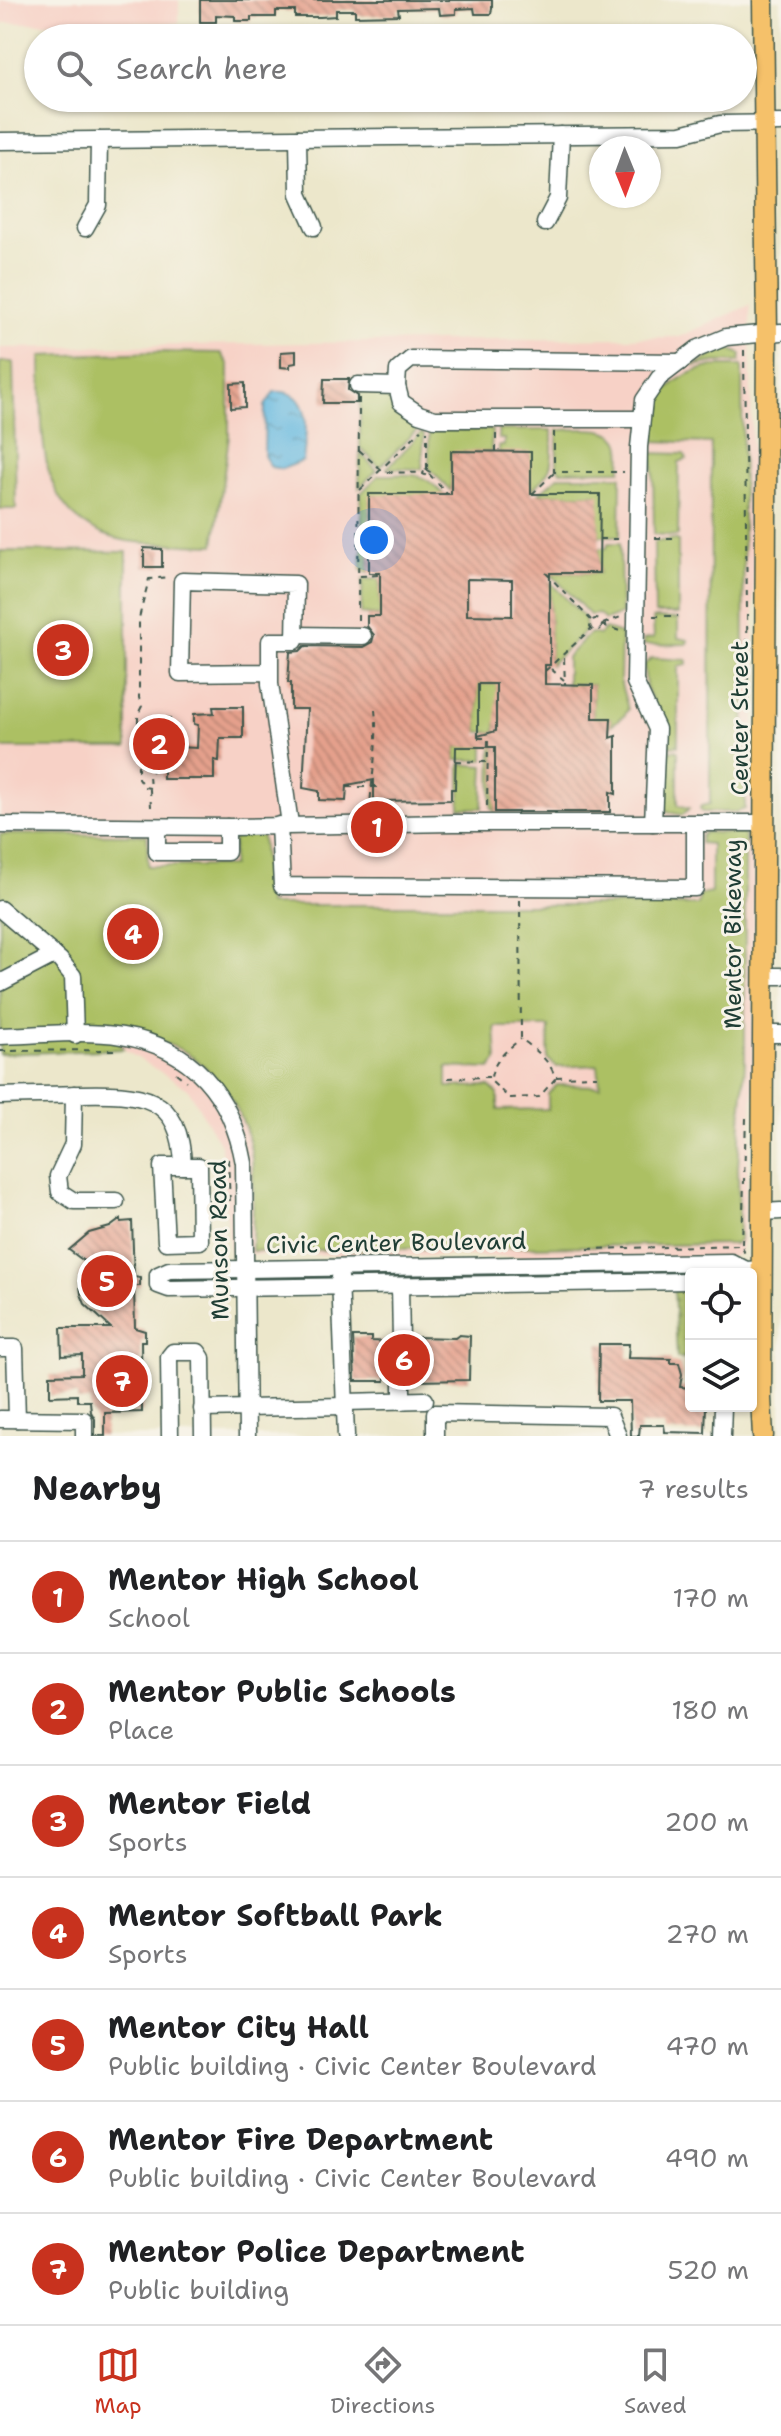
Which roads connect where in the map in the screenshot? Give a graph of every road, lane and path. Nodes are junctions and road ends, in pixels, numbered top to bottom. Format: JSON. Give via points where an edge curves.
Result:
{"nodes":[{"id":1,"x":763,"y":0,"type":"edge"},
{"id":2,"x":773,"y":123,"type":"edge"},
{"id":3,"x":561,"y":135,"type":"junction"},
{"id":4,"x":298,"y":138,"type":"junction"},
{"id":5,"x":99,"y":140,"type":"junction"},
{"id":6,"x":0,"y":141,"type":"edge"},
{"id":7,"x":545,"y":223,"type":"dead end"},
{"id":8,"x":314,"y":227,"type":"dead end"},
{"id":9,"x":85,"y":228,"type":"dead end"},
{"id":10,"x":774,"y":332,"type":"edge"},
{"id":11,"x":744,"y":335,"type":"junction"},
{"id":12,"x":680,"y":362,"type":"junction"},
{"id":13,"x":358,"y":385,"type":"joint"},
{"id":14,"x":397,"y":386,"type":"junction"},
{"id":15,"x":641,"y":419,"type":"junction"},
{"id":16,"x":496,"y":426,"type":"dead end"},
{"id":17,"x":555,"y":427,"type":"dead end"},
{"id":18,"x":358,"y":449,"type":"junction"},
{"id":19,"x":496,"y":452,"type":"dead end"},
{"id":20,"x":427,"y":469,"type":"junction"},
{"id":21,"x":380,"y":470,"type":"junction"},
{"id":22,"x":554,"y":472,"type":"junction"},
{"id":23,"x":624,"y":472,"type":"dead end"},
{"id":24,"x":423,"y":473,"type":"junction"},
{"id":25,"x":429,"y":474,"type":"junction"},
{"id":26,"x":359,"y":491,"type":"junction"},
{"id":27,"x":448,"y":494,"type":"dead end"},
{"id":28,"x":532,"y":494,"type":"dead end"},
{"id":29,"x":359,"y":531,"type":"junction"},
{"id":30,"x":369,"y":531,"type":"dead end"},
{"id":31,"x":655,"y":538,"type":"dead end"},
{"id":32,"x":677,"y":538,"type":"dead end"},
{"id":33,"x":600,"y":539,"type":"dead end"},
{"id":34,"x":624,"y":539,"type":"dead end"},
{"id":35,"x":546,"y":573,"type":"dead end"},
{"id":36,"x":380,"y":575,"type":"dead end"},
{"id":37,"x":359,"y":576,"type":"junction"},
{"id":38,"x":182,"y":581,"type":"junction"},
{"id":39,"x":624,"y":615,"type":"dead end"},
{"id":40,"x":653,"y":616,"type":"dead end"},
{"id":41,"x":678,"y":616,"type":"dead end"},
{"id":42,"x":591,"y":620,"type":"junction"},
{"id":43,"x":602,"y":625,"type":"junction"},
{"id":44,"x":591,"y":629,"type":"junction"},
{"id":45,"x":624,"y":632,"type":"dead end"},
{"id":46,"x":295,"y":635,"type":"junction"},
{"id":47,"x":361,"y":636,"type":"joint"},
{"id":48,"x":564,"y":655,"type":"junction"},
{"id":49,"x":550,"y":669,"type":"junction"},
{"id":50,"x":545,"y":671,"type":"dead end"},
{"id":51,"x":269,"y":672,"type":"junction"},
{"id":52,"x":375,"y":710,"type":"dead end"},
{"id":53,"x":748,"y":711,"type":"dead end"},
{"id":54,"x":478,"y":738,"type":"dead end"},
{"id":55,"x":456,"y":761,"type":"dead end"},
{"id":56,"x":487,"y":762,"type":"junction"},
{"id":57,"x":158,"y":764,"type":"dead end"},
{"id":58,"x":347,"y":787,"type":"dead end"},
{"id":59,"x":371,"y":787,"type":"junction"},
{"id":60,"x":379,"y":787,"type":"dead end"},
{"id":61,"x":150,"y":788,"type":"junction"},
{"id":62,"x":151,"y":807,"type":"dead end"},
{"id":63,"x":370,"y":811,"type":"dead end"},
{"id":64,"x":487,"y":813,"type":"dead end"},
{"id":65,"x":653,"y":823,"type":"junction"},
{"id":66,"x":695,"y":823,"type":"junction"},
{"id":67,"x":765,"y":823,"type":"junction"},
{"id":68,"x":0,"y":825,"type":"edge"},
{"id":69,"x":284,"y":825,"type":"junction"},
{"id":70,"x":157,"y":827,"type":"junction"},
{"id":71,"x":227,"y":827,"type":"junction"},
{"id":72,"x":520,"y":887,"type":"junction"},
{"id":73,"x":0,"y":909,"type":"edge"},
{"id":74,"x":54,"y":955,"type":"junction"},
{"id":75,"x":772,"y":976,"type":"edge"},
{"id":76,"x":0,"y":983,"type":"edge"},
{"id":77,"x":772,"y":1034,"type":"edge"},
{"id":78,"x":75,"y":1035,"type":"junction"},
{"id":79,"x":0,"y":1036,"type":"edge"},
{"id":80,"x":521,"y":1039,"type":"junction"},
{"id":81,"x":597,"y":1076,"type":"dead end"},
{"id":82,"x":490,"y":1077,"type":"junction"},
{"id":83,"x":555,"y":1077,"type":"junction"},
{"id":84,"x":448,"y":1078,"type":"dead end"},
{"id":85,"x":74,"y":1094,"type":"junction"},
{"id":86,"x":0,"y":1096,"type":"edge"},
{"id":87,"x":746,"y":1116,"type":"dead end"},
{"id":88,"x":183,"y":1166,"type":"junction"},
{"id":89,"x":116,"y":1201,"type":"dead end"},
{"id":90,"x":772,"y":1212,"type":"edge"},
{"id":91,"x":183,"y":1242,"type":"junction"},
{"id":92,"x":742,"y":1245,"type":"dead end"},
{"id":93,"x":339,"y":1268,"type":"junction"},
{"id":94,"x":743,"y":1268,"type":"edge"},
{"id":95,"x":750,"y":1268,"type":"edge"},
{"id":96,"x":245,"y":1269,"type":"junction"},
{"id":97,"x":184,"y":1270,"type":"junction"},
{"id":98,"x":685,"y":1281,"type":"edge"},
{"id":99,"x":400,"y":1286,"type":"junction"},
{"id":100,"x":341,"y":1287,"type":"junction"},
{"id":101,"x":246,"y":1288,"type":"junction"},
{"id":102,"x":184,"y":1289,"type":"junction"},
{"id":103,"x":401,"y":1342,"type":"dead end"},
{"id":104,"x":0,"y":1348,"type":"edge"},
{"id":105,"x":757,"y":1376,"type":"edge"},
{"id":106,"x":402,"y":1377,"type":"dead end"},
{"id":107,"x":425,"y":1400,"type":"dead end"},
{"id":108,"x":402,"y":1401,"type":"junction"},
{"id":109,"x":345,"y":1404,"type":"junction"},
{"id":110,"x":246,"y":1408,"type":"junction"},
{"id":111,"x":202,"y":1409,"type":"junction"},
{"id":112,"x":723,"y":1412,"type":"edge"},
{"id":113,"x":8,"y":1419,"type":"edge"},
{"id":114,"x":84,"y":1436,"type":"edge"},
{"id":115,"x":170,"y":1436,"type":"edge"},
{"id":116,"x":203,"y":1436,"type":"edge"},
{"id":117,"x":247,"y":1436,"type":"edge"},
{"id":118,"x":346,"y":1436,"type":"edge"},
{"id":119,"x":435,"y":1436,"type":"edge"},
{"id":120,"x":618,"y":1436,"type":"edge"},
{"id":121,"x":722,"y":1436,"type":"edge"},
{"id":122,"x":763,"y":1436,"type":"edge"}],
"edges":[{"from":1,"to":2,"type":"main road","name":"Center Street"},
{"from":2,"to":3,"type":"street","via":[[720,124],[681,134]]},
{"from":2,"to":10,"type":"main road","name":"Center Street"},
{"from":3,"to":4,"type":"street"},
{"from":3,"to":7,"type":"street","via":[[558,198]]},
{"from":4,"to":5,"type":"street"},
{"from":4,"to":8,"type":"street","via":[[299,194]]},
{"from":5,"to":6,"type":"street"},
{"from":5,"to":9,"type":"street","via":[[98,205]]},
{"from":10,"to":11,"type":"street"},
{"from":10,"to":67,"type":"main road","name":"Center Street"},
{"from":11,"to":12,"type":"street","via":[[697,349]]},
{"from":11,"to":53,"type":"path"},
{"from":12,"to":14,"type":"street","via":[[411,359],[398,370]]},
{"from":12,"to":15,"type":"street","via":[[659,378],[644,400]]},
{"from":13,"to":14,"type":"street"},
{"from":13,"to":18,"type":"path"},
{"from":14,"to":15,"type":"street","via":[[401,402],[435,419]]},
{"from":15,"to":65,"type":"street","via":[[635,682],[657,729]]},
{"from":16,"to":19,"type":"path"},
{"from":17,"to":22,"type":"path"},
{"from":18,"to":21,"type":"path"},
{"from":18,"to":26,"type":"path"},
{"from":20,"to":21,"type":"path","via":[[426,426]]},
{"from":20,"to":24,"type":"path"},
{"from":20,"to":25,"type":"path"},
{"from":21,"to":24,"type":"path"},
{"from":21,"to":26,"type":"path"},
{"from":22,"to":23,"type":"path"},
{"from":22,"to":28,"type":"path"},
{"from":24,"to":25,"type":"path"},
{"from":25,"to":27,"type":"path"},
{"from":26,"to":29,"type":"path"},
{"from":29,"to":30,"type":"path"},
{"from":29,"to":37,"type":"path"},
{"from":31,"to":32,"type":"path"},
{"from":33,"to":34,"type":"path"},
{"from":35,"to":42,"type":"path"},
{"from":36,"to":37,"type":"path"},
{"from":37,"to":47,"type":"path"},
{"from":38,"to":46,"type":"street","via":[[296,584]]},
{"from":38,"to":51,"type":"street","via":[[180,673]]},
{"from":38,"to":61,"type":"path","via":[[149,579],[139,618],[138,778]]},
{"from":39,"to":43,"type":"path"},
{"from":40,"to":41,"type":"path"},
{"from":42,"to":43,"type":"path","via":[[599,619]]},
{"from":42,"to":44,"type":"path"},
{"from":43,"to":44,"type":"path"},
{"from":43,"to":45,"type":"path"},
{"from":44,"to":48,"type":"path"},
{"from":46,"to":47,"type":"street"},
{"from":46,"to":51,"type":"street","via":[[295,641],[270,641]]},
{"from":48,"to":49,"type":"path"},
{"from":48,"to":49,"type":"path","via":[[565,682]]},
{"from":49,"to":50,"type":"path"},
{"from":51,"to":69,"type":"street"},
{"from":52,"to":59,"type":"path"},
{"from":54,"to":56,"type":"path","via":[[488,738]]},
{"from":55,"to":56,"type":"path"},
{"from":56,"to":64,"type":"path"},
{"from":57,"to":61,"type":"path","via":[[149,774]]},
{"from":58,"to":59,"type":"path"},
{"from":59,"to":60,"type":"path"},
{"from":59,"to":63,"type":"path"},
{"from":61,"to":62,"type":"path"},
{"from":65,"to":66,"type":"street"},
{"from":65,"to":69,"type":"street"},
{"from":66,"to":67,"type":"street"},
{"from":66,"to":72,"type":"street","via":[[695,888]]},
{"from":67,"to":75,"type":"main road","name":"Center Street"},
{"from":68,"to":70,"type":"street"},
{"from":69,"to":71,"type":"street"},
{"from":69,"to":72,"type":"street","via":[[282,886]]},
{"from":70,"to":71,"type":"street"},
{"from":70,"to":71,"type":"street","via":[[157,852],[227,852]]},
{"from":72,"to":80,"type":"path"},
{"from":73,"to":74,"type":"street"},
{"from":74,"to":76,"type":"street"},
{"from":74,"to":78,"type":"street","via":[[73,976]]},
{"from":75,"to":77,"type":"main road","name":"Center Street"},
{"from":77,"to":90,"type":"main road","name":"Center Street"},
{"from":78,"to":79,"type":"street","name":"Munson Road"},
{"from":78,"to":96,"type":"street","name":"Munson Road","via":[[121,1035],[158,1045],[213,1086],[232,1117],[242,1155]]},
{"from":80,"to":82,"type":"path","via":[[508,1048]]},
{"from":80,"to":83,"type":"path"},
{"from":81,"to":83,"type":"path"},
{"from":82,"to":83,"type":"path","via":[[509,1098],[539,1097]]},
{"from":82,"to":84,"type":"path"},
{"from":85,"to":86,"type":"street"},
{"from":85,"to":88,"type":"street","via":[[150,1099],[166,1111],[178,1133]]},
{"from":85,"to":89,"type":"street","via":[[73,1144],[58,1176],[60,1192],[74,1201]]},
{"from":87,"to":92,"type":"path"},
{"from":88,"to":91,"type":"street","via":[[199,1166],[200,1241]]},
{"from":88,"to":91,"type":"street","via":[[162,1166],[166,1242]]},
{"from":90,"to":95,"type":"main road","name":"Center Street"},
{"from":91,"to":97,"type":"street"},
{"from":93,"to":94,"type":"street","name":"Civic Center Boulevard","via":[[731,1262]]},
{"from":93,"to":96,"type":"street","name":"Civic Center Boulevard"},
{"from":93,"to":100,"type":"street"},
{"from":96,"to":97,"type":"street","name":"Civic Center Boulevard"},
{"from":96,"to":101,"type":"street","name":"Munson Road"},
{"from":97,"to":102,"type":"street"},
{"from":97,"to":102,"type":"street","via":[[158,1275],[158,1285]]},
{"from":98,"to":99,"type":"street","name":"Civic Center Boulevard"},
{"from":99,"to":100,"type":"street","name":"Civic Center Boulevard"},
{"from":99,"to":103,"type":"street"},
{"from":100,"to":101,"type":"street","name":"Civic Center Boulevard"},
{"from":100,"to":109,"type":"street"},
{"from":101,"to":102,"type":"street","name":"Civic Center Boulevard"},
{"from":101,"to":110,"type":"street","name":"Munson Road"},
{"from":104,"to":113,"type":"street","via":[[15,1348]]},
{"from":105,"to":122,"type":"main road","name":"Center Street"},
{"from":106,"to":108,"type":"street"},
{"from":107,"to":108,"type":"street"},
{"from":108,"to":109,"type":"street"},
{"from":109,"to":110,"type":"street"},
{"from":109,"to":118,"type":"street"},
{"from":110,"to":111,"type":"street"},
{"from":110,"to":117,"type":"street","name":"Munson Road"},
{"from":111,"to":115,"type":"street","via":[[202,1358],[198,1352],[173,1352]]},
{"from":111,"to":116,"type":"street"},
{"from":112,"to":121,"type":"street"},
{"from":113,"to":114,"type":"street","via":[[84,1420]]},
{"from":119,"to":120,"type":"street","via":[[435,1413],[610,1416]]}]}
